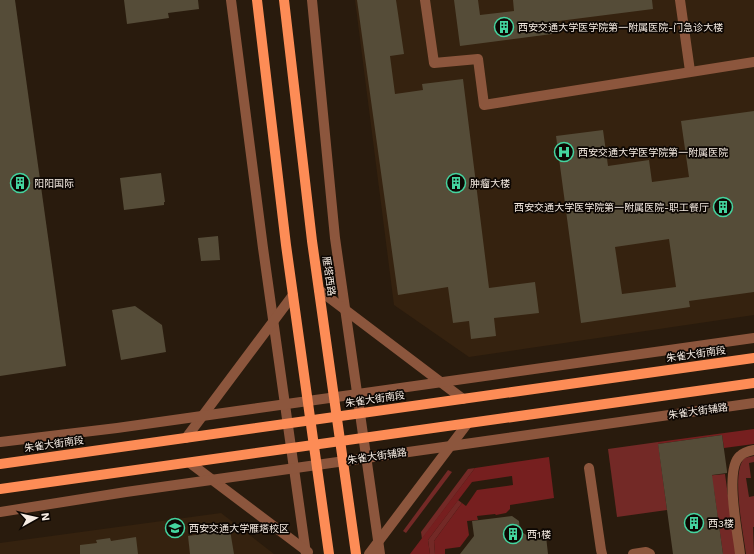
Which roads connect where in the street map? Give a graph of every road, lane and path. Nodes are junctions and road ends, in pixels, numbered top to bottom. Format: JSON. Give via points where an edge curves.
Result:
{"nodes":[{"id":1,"x":231,"y":0,"type":"edge"},
{"id":2,"x":257,"y":0,"type":"edge"},
{"id":3,"x":284,"y":0,"type":"edge"},
{"id":4,"x":312,"y":0,"type":"edge"},
{"id":5,"x":425,"y":0,"type":"edge"},
{"id":6,"x":680,"y":0,"type":"edge"},
{"id":7,"x":754,"y":62,"type":"edge"},
{"id":8,"x":690,"y":71,"type":"junction"},
{"id":9,"x":319,"y":290,"type":"junction"},
{"id":10,"x":293,"y":295,"type":"junction"},
{"id":11,"x":345,"y":310,"type":"junction"},
{"id":12,"x":273,"y":322,"type":"junction"},
{"id":13,"x":754,"y":338,"type":"edge"},
{"id":14,"x":754,"y":358,"type":"edge"},
{"id":15,"x":441,"y":382,"type":"junction"},
{"id":16,"x":754,"y":383,"type":"edge"},
{"id":17,"x":357,"y":394,"type":"junction"},
{"id":18,"x":334,"y":397,"type":"junction"},
{"id":19,"x":463,"y":399,"type":"junction"},
{"id":20,"x":308,"y":401,"type":"junction"},
{"id":21,"x":754,"y":403,"type":"edge"},
{"id":22,"x":285,"y":404,"type":"junction"},
{"id":23,"x":360,"y":413,"type":"junction"},
{"id":24,"x":203,"y":416,"type":"junction"},
{"id":25,"x":337,"y":416,"type":"junction"},
{"id":26,"x":310,"y":420,"type":"junction"},
{"id":27,"x":288,"y":424,"type":"junction"},
{"id":28,"x":467,"y":424,"type":"junction"},
{"id":29,"x":186,"y":438,"type":"junction"},
{"id":30,"x":364,"y":438,"type":"junction"},
{"id":31,"x":341,"y":441,"type":"junction"},
{"id":32,"x":0,"y":442,"type":"edge"},
{"id":33,"x":314,"y":445,"type":"junction"},
{"id":34,"x":450,"y":446,"type":"junction"},
{"id":35,"x":291,"y":448,"type":"junction"},
{"id":36,"x":754,"y":450,"type":"edge"},
{"id":37,"x":366,"y":458,"type":"junction"},
{"id":38,"x":343,"y":461,"type":"junction"},
{"id":39,"x":190,"y":463,"type":"junction"},
{"id":40,"x":0,"y":464,"type":"edge"},
{"id":41,"x":317,"y":465,"type":"junction"},
{"id":42,"x":294,"y":468,"type":"junction"},
{"id":43,"x":589,"y":468,"type":"dead end"},
{"id":44,"x":212,"y":479,"type":"junction"},
{"id":45,"x":0,"y":488,"type":"edge"},
{"id":46,"x":0,"y":512,"type":"edge"},
{"id":47,"x":378,"y":542,"type":"junction"},
{"id":48,"x":307,"y":553,"type":"edge"},
{"id":49,"x":329,"y":554,"type":"edge"},
{"id":50,"x":356,"y":554,"type":"edge"},
{"id":51,"x":369,"y":554,"type":"edge"},
{"id":52,"x":380,"y":554,"type":"edge"},
{"id":53,"x":602,"y":554,"type":"edge"},
{"id":54,"x":633,"y":554,"type":"edge"},
{"id":55,"x":650,"y":554,"type":"edge"},
{"id":56,"x":740,"y":554,"type":"edge"}],
"edges":[{"from":1,"to":12,"type":"street"},
{"from":2,"to":10,"type":"main road"},
{"from":3,"to":9,"type":"main road","name":"雁塔西路"},
{"from":4,"to":11,"type":"street","via":[[335,238]]},
{"from":5,"to":8,"type":"street","via":[[434,62],[478,59],[484,105]]},
{"from":6,"to":8,"type":"street"},
{"from":7,"to":8,"type":"street"},
{"from":9,"to":11,"type":"street"},
{"from":9,"to":18,"type":"main road","name":"雁塔西路"},
{"from":10,"to":12,"type":"street"},
{"from":10,"to":20,"type":"main road"},
{"from":11,"to":15,"type":"street"},
{"from":11,"to":17,"type":"street"},
{"from":12,"to":22,"type":"street"},
{"from":12,"to":24,"type":"street"},
{"from":13,"to":15,"type":"street"},
{"from":14,"to":19,"type":"main road","name":"朱雀大街南段"},
{"from":15,"to":17,"type":"street"},
{"from":15,"to":19,"type":"street"},
{"from":16,"to":28,"type":"main road"},
{"from":17,"to":18,"type":"street"},
{"from":17,"to":23,"type":"street"},
{"from":18,"to":20,"type":"street"},
{"from":18,"to":25,"type":"main road","name":"雁塔西路"},
{"from":19,"to":23,"type":"main road","name":"朱雀大街南段"},
{"from":20,"to":22,"type":"street"},
{"from":20,"to":26,"type":"main road"},
{"from":21,"to":34,"type":"street","name":"朱雀大街辅路"},
{"from":22,"to":24,"type":"street"},
{"from":22,"to":27,"type":"street"},
{"from":23,"to":25,"type":"main road","name":"朱雀大街南段"},
{"from":23,"to":30,"type":"street"},
{"from":24,"to":29,"type":"street"},
{"from":24,"to":32,"type":"street"},
{"from":25,"to":26,"type":"main road","name":"朱雀大街南段"},
{"from":25,"to":31,"type":"main road","name":"雁塔西路"},
{"from":26,"to":27,"type":"main road","name":"朱雀大街南段"},
{"from":26,"to":33,"type":"main road"},
{"from":27,"to":29,"type":"main road","name":"朱雀大街南段"},
{"from":27,"to":35,"type":"street"},
{"from":28,"to":30,"type":"main road"},
{"from":28,"to":34,"type":"street"},
{"from":29,"to":40,"type":"main road","name":"朱雀大街南段"},
{"from":30,"to":31,"type":"main road"},
{"from":30,"to":37,"type":"street"},
{"from":31,"to":33,"type":"main road"},
{"from":31,"to":38,"type":"main road","name":"雁塔西路"},
{"from":33,"to":35,"type":"main road"},
{"from":33,"to":41,"type":"main road"},
{"from":34,"to":37,"type":"street","name":"朱雀大街辅路"},
{"from":34,"to":47,"type":"street"},
{"from":35,"to":39,"type":"main road"},
{"from":35,"to":42,"type":"street"},
{"from":36,"to":56,"type":"street","via":[[739,456],[734,468],[732,490]]},
{"from":37,"to":38,"type":"street","name":"朱雀大街辅路"},
{"from":37,"to":47,"type":"street"},
{"from":38,"to":41,"type":"street","name":"朱雀大街辅路"},
{"from":38,"to":50,"type":"main road","name":"雁塔西路"},
{"from":39,"to":44,"type":"street"},
{"from":39,"to":45,"type":"main road"},
{"from":41,"to":42,"type":"street","name":"朱雀大街辅路"},
{"from":41,"to":49,"type":"main road"},
{"from":42,"to":44,"type":"street","name":"朱雀大街辅路"},
{"from":42,"to":48,"type":"street"},
{"from":43,"to":53,"type":"street"},
{"from":44,"to":46,"type":"street","name":"朱雀大街辅路"},
{"from":44,"to":48,"type":"street"},
{"from":47,"to":51,"type":"street"},
{"from":47,"to":52,"type":"street"},
{"from":54,"to":55,"type":"street"}]}
